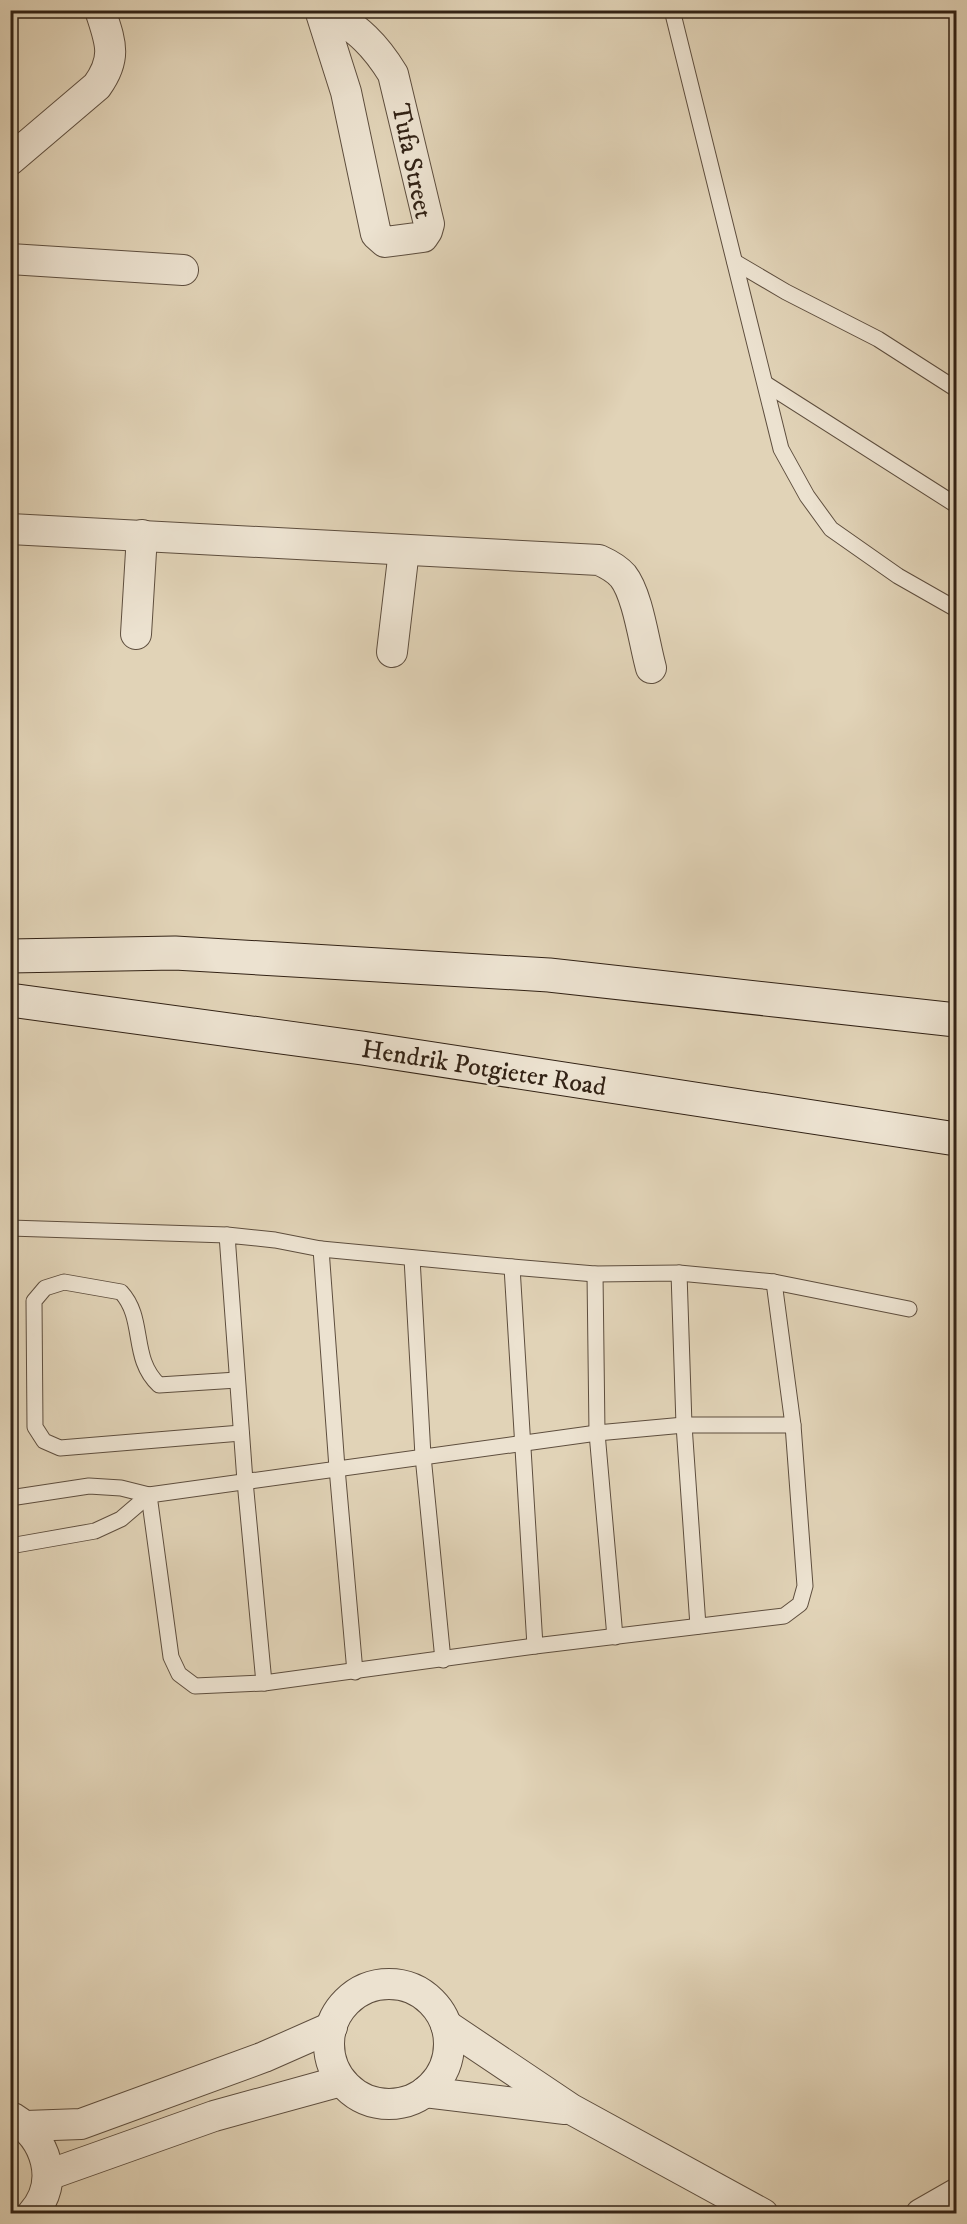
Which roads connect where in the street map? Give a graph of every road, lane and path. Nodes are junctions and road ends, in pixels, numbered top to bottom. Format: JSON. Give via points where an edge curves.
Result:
{"nodes":[{"id":1,"x":100,"y":10,"type":"edge"},
{"id":2,"x":320,"y":10,"type":"edge"},
{"id":3,"x":329,"y":10,"type":"edge"},
{"id":4,"x":672,"y":10,"type":"edge"},
{"id":5,"x":10,"y":160,"type":"edge"},
{"id":6,"x":10,"y":259,"type":"edge"},
{"id":7,"x":735,"y":262,"type":"junction"},
{"id":8,"x":183,"y":270,"type":"dead end"},
{"id":9,"x":766,"y":384,"type":"junction"},
{"id":10,"x":957,"y":389,"type":"edge"},
{"id":11,"x":957,"y":505,"type":"edge"},
{"id":12,"x":10,"y":528,"type":"edge"},
{"id":13,"x":142,"y":536,"type":"junction"},
{"id":14,"x":404,"y":550,"type":"junction"},
{"id":15,"x":957,"y":609,"type":"edge"},
{"id":16,"x":136,"y":634,"type":"dead end"},
{"id":17,"x":392,"y":652,"type":"dead end"},
{"id":18,"x":651,"y":668,"type":"dead end"},
{"id":19,"x":10,"y":956,"type":"edge"},
{"id":20,"x":10,"y":1000,"type":"edge"},
{"id":21,"x":957,"y":1020,"type":"edge"},
{"id":22,"x":957,"y":1139,"type":"edge"},
{"id":23,"x":10,"y":1228,"type":"edge"},
{"id":24,"x":227,"y":1235,"type":"junction"},
{"id":25,"x":321,"y":1249,"type":"junction"},
{"id":26,"x":412,"y":1258,"type":"junction"},
{"id":27,"x":512,"y":1267,"type":"junction"},
{"id":28,"x":679,"y":1273,"type":"junction"},
{"id":29,"x":595,"y":1274,"type":"junction"},
{"id":30,"x":774,"y":1282,"type":"junction"},
{"id":31,"x":909,"y":1309,"type":"dead end"},
{"id":32,"x":237,"y":1380,"type":"junction"},
{"id":33,"x":684,"y":1425,"type":"junction"},
{"id":34,"x":793,"y":1425,"type":"junction"},
{"id":35,"x":241,"y":1433,"type":"junction"},
{"id":36,"x":597,"y":1433,"type":"junction"},
{"id":37,"x":521,"y":1442,"type":"junction"},
{"id":38,"x":423,"y":1456,"type":"junction"},
{"id":39,"x":337,"y":1468,"type":"junction"},
{"id":40,"x":244,"y":1481,"type":"junction"},
{"id":41,"x":150,"y":1495,"type":"junction"},
{"id":42,"x":10,"y":1498,"type":"edge"},
{"id":43,"x":10,"y":1546,"type":"edge"},
{"id":44,"x":698,"y":1626,"type":"junction"},
{"id":45,"x":615,"y":1637,"type":"junction"},
{"id":46,"x":535,"y":1646,"type":"junction"},
{"id":47,"x":443,"y":1660,"type":"junction"},
{"id":48,"x":355,"y":1672,"type":"junction"},
{"id":49,"x":264,"y":1683,"type":"junction"},
{"id":50,"x":446,"y":2025,"type":"junction"},
{"id":51,"x":332,"y":2027,"type":"junction"},
{"id":52,"x":341,"y":2081,"type":"junction"},
{"id":53,"x":425,"y":2092,"type":"junction"},
{"id":54,"x":571,"y":2109,"type":"junction"},
{"id":55,"x":18,"y":2121,"type":"edge"},
{"id":56,"x":48,"y":2175,"type":"junction"},
{"id":57,"x":957,"y":2194,"type":"edge"},
{"id":58,"x":32,"y":2214,"type":"edge"},
{"id":59,"x":763,"y":2214,"type":"edge"},
{"id":60,"x":921,"y":2214,"type":"edge"}],
"edges":[{"from":1,"to":5,"type":"street","via":[[111,44],[103,77]]},
{"from":2,"to":3,"type":"street","name":"Tufa Street","via":[[346,92],[376,234],[384,242],[423,237],[429,224],[393,74],[360,32]]},
{"from":4,"to":7,"type":"lane"},
{"from":6,"to":8,"type":"street"},
{"from":7,"to":9,"type":"lane"},
{"from":7,"to":10,"type":"lane","via":[[878,339]]},
{"from":9,"to":11,"type":"lane"},
{"from":9,"to":15,"type":"lane","via":[[781,448],[807,496],[831,529],[898,576]]},
{"from":12,"to":13,"type":"street"},
{"from":13,"to":14,"type":"street"},
{"from":13,"to":16,"type":"street"},
{"from":14,"to":17,"type":"street"},
{"from":14,"to":18,"type":"street","via":[[599,560],[611,565],[631,589]]},
{"from":19,"to":21,"type":"main road","via":[[175,953],[549,975]]},
{"from":20,"to":22,"type":"main road","name":"Hendrik Potgieter Road","via":[[362,1048]]},
{"from":23,"to":24,"type":"lane"},
{"from":24,"to":25,"type":"lane"},
{"from":24,"to":32,"type":"lane"},
{"from":25,"to":26,"type":"lane"},
{"from":25,"to":39,"type":"lane"},
{"from":26,"to":27,"type":"lane"},
{"from":26,"to":38,"type":"lane"},
{"from":27,"to":29,"type":"lane"},
{"from":27,"to":37,"type":"lane"},
{"from":28,"to":29,"type":"lane"},
{"from":28,"to":30,"type":"lane"},
{"from":28,"to":33,"type":"lane"},
{"from":29,"to":36,"type":"lane"},
{"from":30,"to":31,"type":"lane"},
{"from":30,"to":34,"type":"lane"},
{"from":32,"to":35,"type":"lane"},
{"from":32,"to":35,"type":"lane","via":[[159,1384],[149,1376],[142,1362],[134,1313],[121,1292],[64,1282],[45,1288],[34,1301],[35,1427],[44,1441],[60,1448]]},
{"from":33,"to":34,"type":"lane"},
{"from":33,"to":36,"type":"lane"},
{"from":33,"to":44,"type":"lane"},
{"from":34,"to":44,"type":"lane","via":[[805,1586],[800,1604],[784,1616]]},
{"from":35,"to":40,"type":"lane"},
{"from":36,"to":37,"type":"lane"},
{"from":36,"to":45,"type":"lane"},
{"from":37,"to":38,"type":"lane"},
{"from":37,"to":46,"type":"lane"},
{"from":38,"to":39,"type":"lane"},
{"from":38,"to":47,"type":"lane"},
{"from":39,"to":40,"type":"lane"},
{"from":39,"to":48,"type":"lane"},
{"from":40,"to":41,"type":"lane"},
{"from":40,"to":49,"type":"lane"},
{"from":41,"to":42,"type":"lane","via":[[90,1486]]},
{"from":41,"to":43,"type":"lane","via":[[121,1519],[95,1531]]},
{"from":41,"to":49,"type":"lane","via":[[171,1657],[179,1674],[195,1686]]},
{"from":44,"to":45,"type":"lane"},
{"from":45,"to":46,"type":"lane"},
{"from":46,"to":47,"type":"lane"},
{"from":47,"to":48,"type":"lane"},
{"from":48,"to":49,"type":"lane"},
{"from":50,"to":51,"type":"street","via":[[437,2008],[423,1995],[388,1984],[353,1996]]},
{"from":50,"to":53,"type":"street","via":[[447,2062]]},
{"from":50,"to":54,"type":"street"},
{"from":51,"to":52,"type":"street","via":[[329,2045]]},
{"from":51,"to":55,"type":"street","via":[[264,2057],[81,2124]]},
{"from":52,"to":53,"type":"street","via":[[371,2102],[390,2105]]},
{"from":52,"to":56,"type":"street","via":[[214,2115]]},
{"from":53,"to":54,"type":"street"},
{"from":54,"to":59,"type":"street"},
{"from":55,"to":56,"type":"street","via":[[38,2140],[46,2157]]},
{"from":56,"to":58,"type":"street","via":[[44,2194]]},
{"from":57,"to":60,"type":"street"}]}
